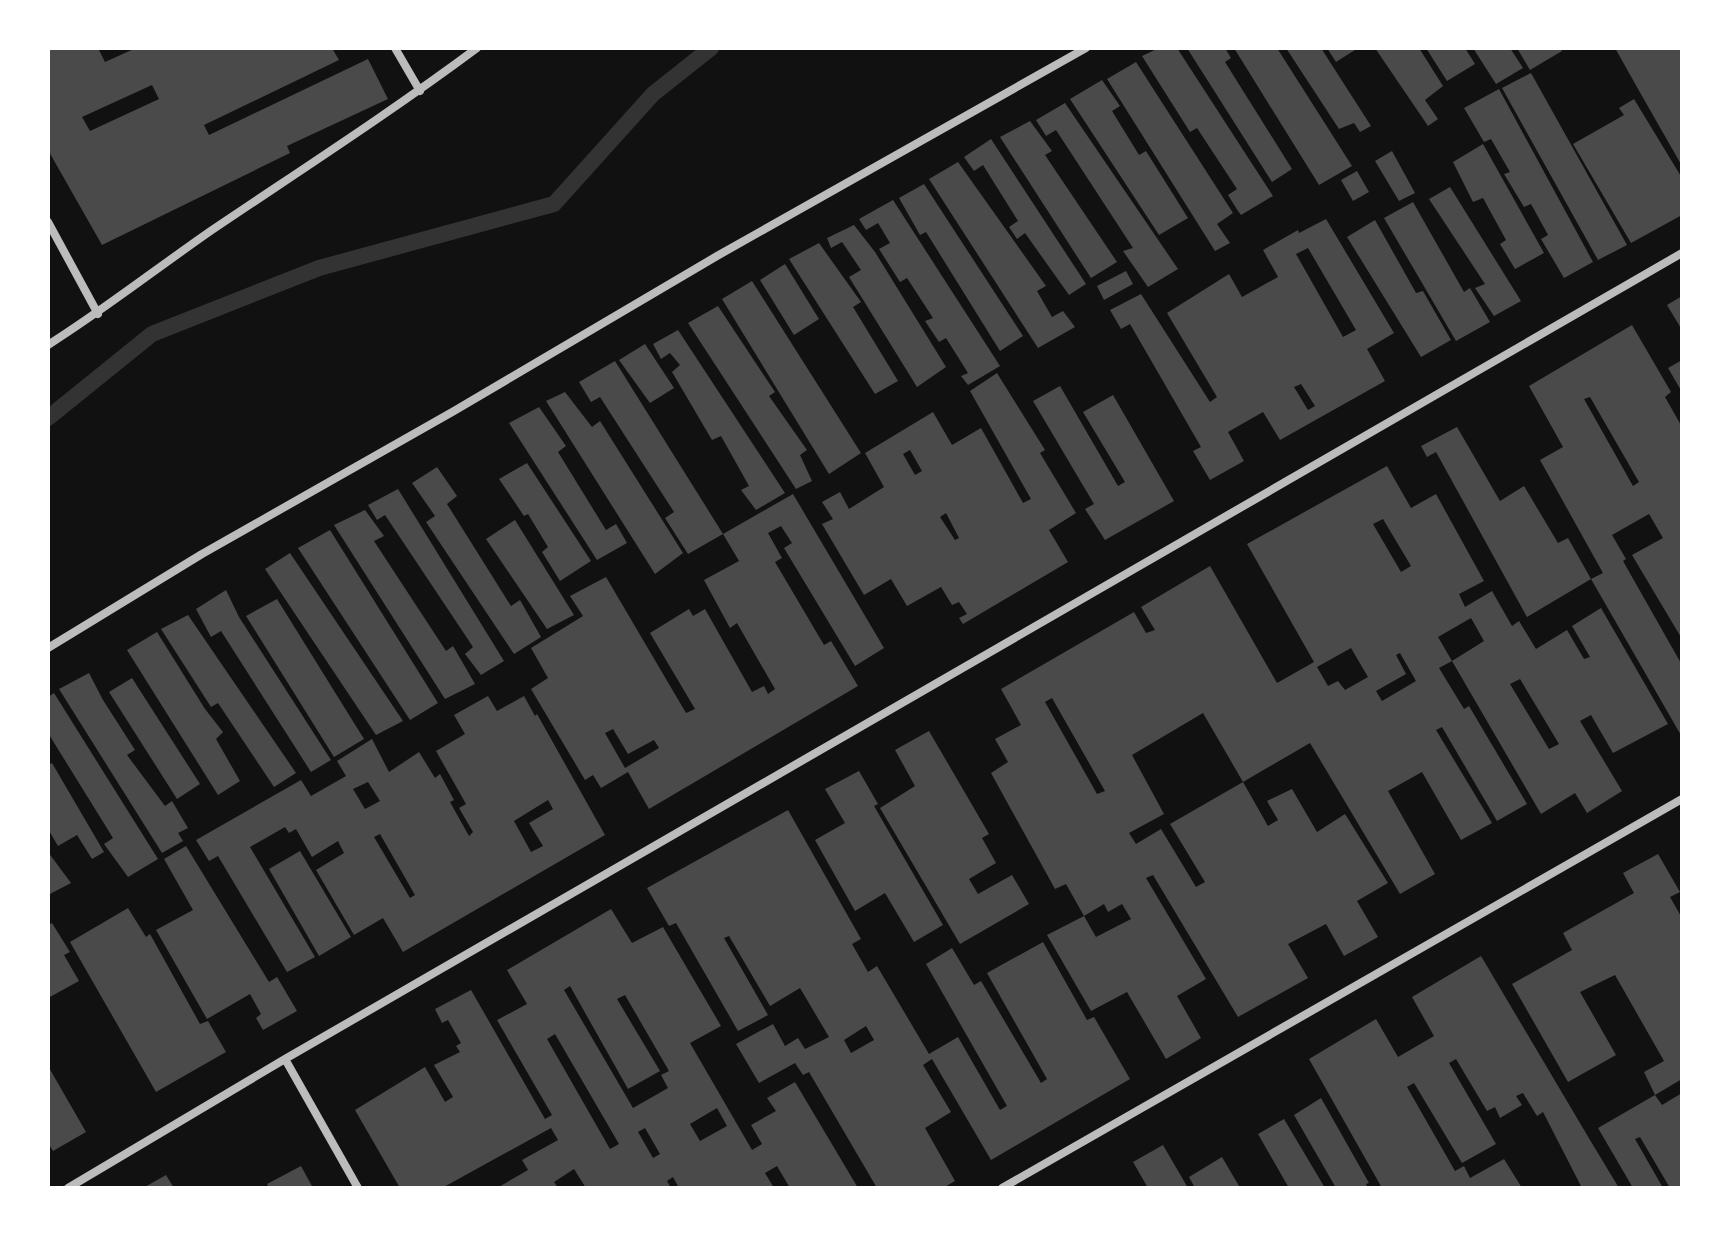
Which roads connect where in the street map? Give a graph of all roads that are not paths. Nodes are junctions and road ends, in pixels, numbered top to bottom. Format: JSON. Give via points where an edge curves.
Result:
{"nodes":[{"id":1,"x":395,"y":48,"type":"edge"},
{"id":2,"x":477,"y":48,"type":"edge"},
{"id":3,"x":1086,"y":48,"type":"edge"},
{"id":4,"x":420,"y":91,"type":"junction"},
{"id":5,"x":48,"y":222,"type":"edge"},
{"id":6,"x":1682,"y":253,"type":"edge"},
{"id":7,"x":98,"y":314,"type":"junction"},
{"id":8,"x":48,"y":345,"type":"edge"},
{"id":9,"x":48,"y":648,"type":"edge"},
{"id":10,"x":1682,"y":799,"type":"edge"},
{"id":11,"x":285,"y":1059,"type":"junction"},
{"id":12,"x":68,"y":1188,"type":"edge"},
{"id":13,"x":358,"y":1188,"type":"edge"},
{"id":14,"x":1002,"y":1188,"type":"edge"}],
"edges":[{"from":1,"to":4,"type":"street"},
{"from":2,"to":4,"type":"street"},
{"from":3,"to":9,"type":"street","via":[[771,225]]},
{"from":4,"to":7,"type":"street"},
{"from":5,"to":7,"type":"street"},
{"from":6,"to":11,"type":"street"},
{"from":7,"to":8,"type":"street"},
{"from":10,"to":14,"type":"street"},
{"from":11,"to":12,"type":"street"},
{"from":11,"to":13,"type":"street"}]}
